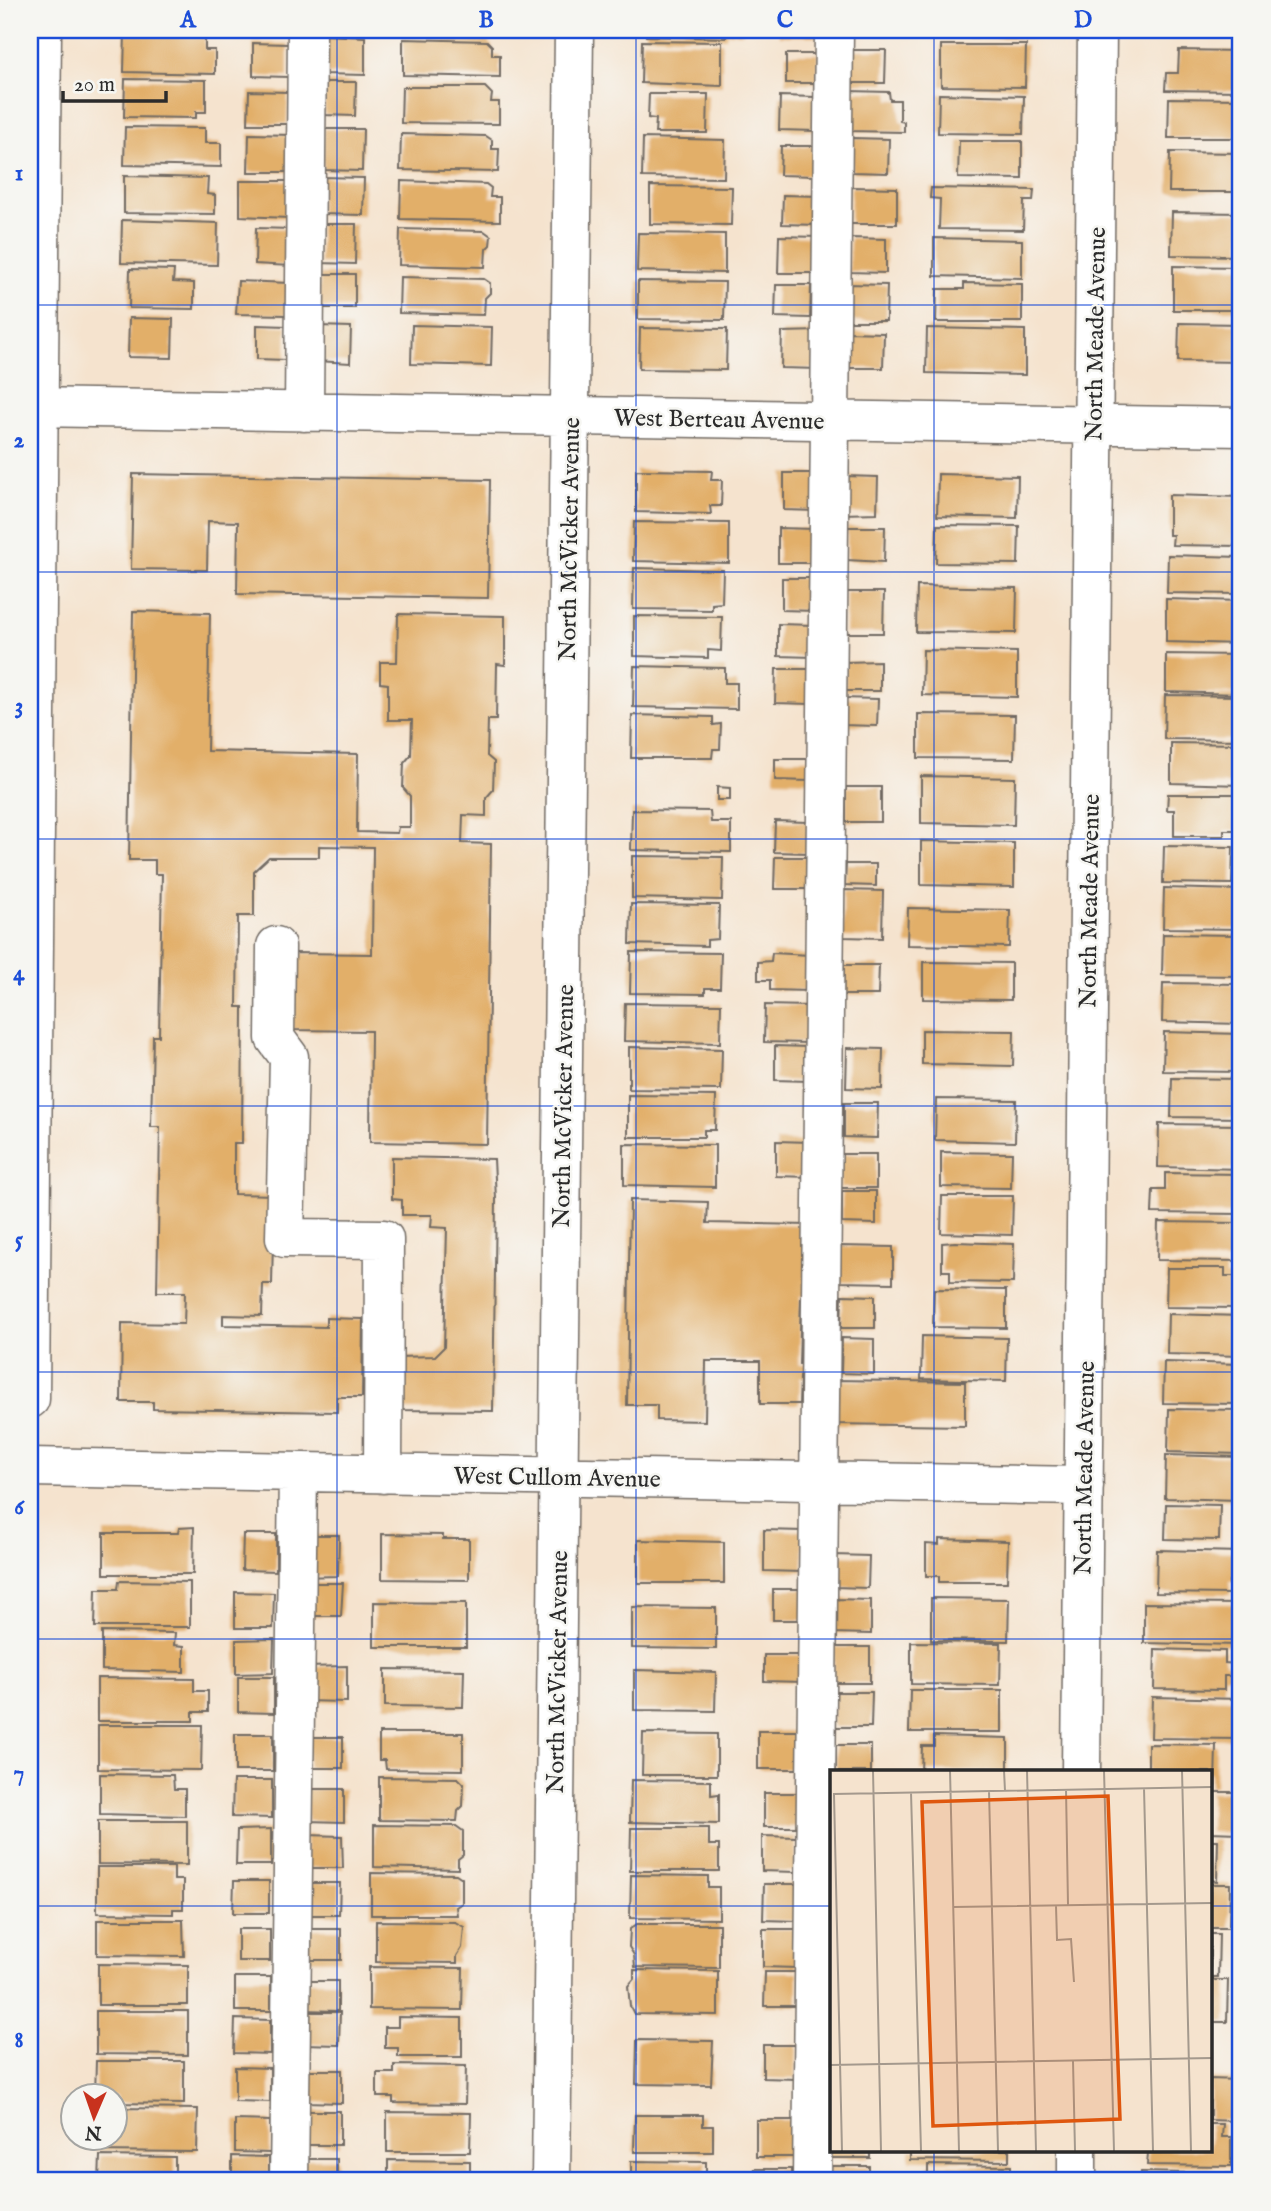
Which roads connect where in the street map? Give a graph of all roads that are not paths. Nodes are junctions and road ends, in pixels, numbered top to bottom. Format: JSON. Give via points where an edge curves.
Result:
{"nodes":[{"id":1,"x":42,"y":30,"type":"edge"},
{"id":2,"x":307,"y":30,"type":"edge"},
{"id":3,"x":574,"y":30,"type":"edge"},
{"id":4,"x":834,"y":30,"type":"edge"},
{"id":5,"x":1097,"y":30,"type":"edge"},
{"id":6,"x":34,"y":407,"type":"edge"},
{"id":7,"x":304,"y":412,"type":"junction"},
{"id":8,"x":570,"y":416,"type":"junction"},
{"id":9,"x":830,"y":420,"type":"junction"},
{"id":10,"x":1094,"y":424,"type":"junction"},
{"id":11,"x":1241,"y":427,"type":"edge"},
{"id":12,"x":276,"y":946,"type":"dead end"},
{"id":13,"x":30,"y":1399,"type":"edge"},
{"id":14,"x":30,"y":1467,"type":"edge"},
{"id":15,"x":298,"y":1472,"type":"junction"},
{"id":16,"x":383,"y":1474,"type":"junction"},
{"id":17,"x":559,"y":1476,"type":"junction"},
{"id":18,"x":820,"y":1481,"type":"junction"},
{"id":19,"x":1084,"y":1486,"type":"junction"},
{"id":20,"x":1081,"y":1770,"type":"edge"},
{"id":21,"x":1077,"y":2152,"type":"edge"},
{"id":22,"x":289,"y":2181,"type":"edge"},
{"id":23,"x":551,"y":2181,"type":"edge"},
{"id":24,"x":813,"y":2181,"type":"edge"},
{"id":25,"x":1077,"y":2181,"type":"edge"}],
"edges":[{"from":1,"to":6,"type":"street"},
{"from":2,"to":7,"type":"street"},
{"from":3,"to":8,"type":"street","name":"North McVicker Avenue"},
{"from":4,"to":9,"type":"street"},
{"from":5,"to":10,"type":"street","name":"North Meade Avenue"},
{"from":6,"to":7,"type":"street","name":"West Berteau Avenue"},
{"from":6,"to":13,"type":"street"},
{"from":7,"to":8,"type":"street","name":"West Berteau Avenue"},
{"from":8,"to":9,"type":"street","name":"West Berteau Avenue"},
{"from":8,"to":17,"type":"street","name":"North McVicker Avenue"},
{"from":9,"to":10,"type":"street","name":"West Berteau Avenue"},
{"from":9,"to":18,"type":"street"},
{"from":10,"to":11,"type":"street","name":"West Berteau Avenue"},
{"from":10,"to":19,"type":"street","name":"North Meade Avenue"},
{"from":12,"to":16,"type":"street","via":[[275,1038],[289,1057],[285,1238],[384,1239]]},
{"from":14,"to":15,"type":"street","name":"West Cullom Avenue"},
{"from":15,"to":16,"type":"street","name":"West Cullom Avenue"},
{"from":15,"to":22,"type":"street"},
{"from":16,"to":17,"type":"street","name":"West Cullom Avenue"},
{"from":17,"to":18,"type":"street","name":"West Cullom Avenue"},
{"from":17,"to":23,"type":"street","name":"North McVicker Avenue"},
{"from":18,"to":19,"type":"street","name":"West Cullom Avenue"},
{"from":18,"to":24,"type":"street"},
{"from":19,"to":20,"type":"street","name":"North Meade Avenue"},
{"from":21,"to":25,"type":"street"}]}
